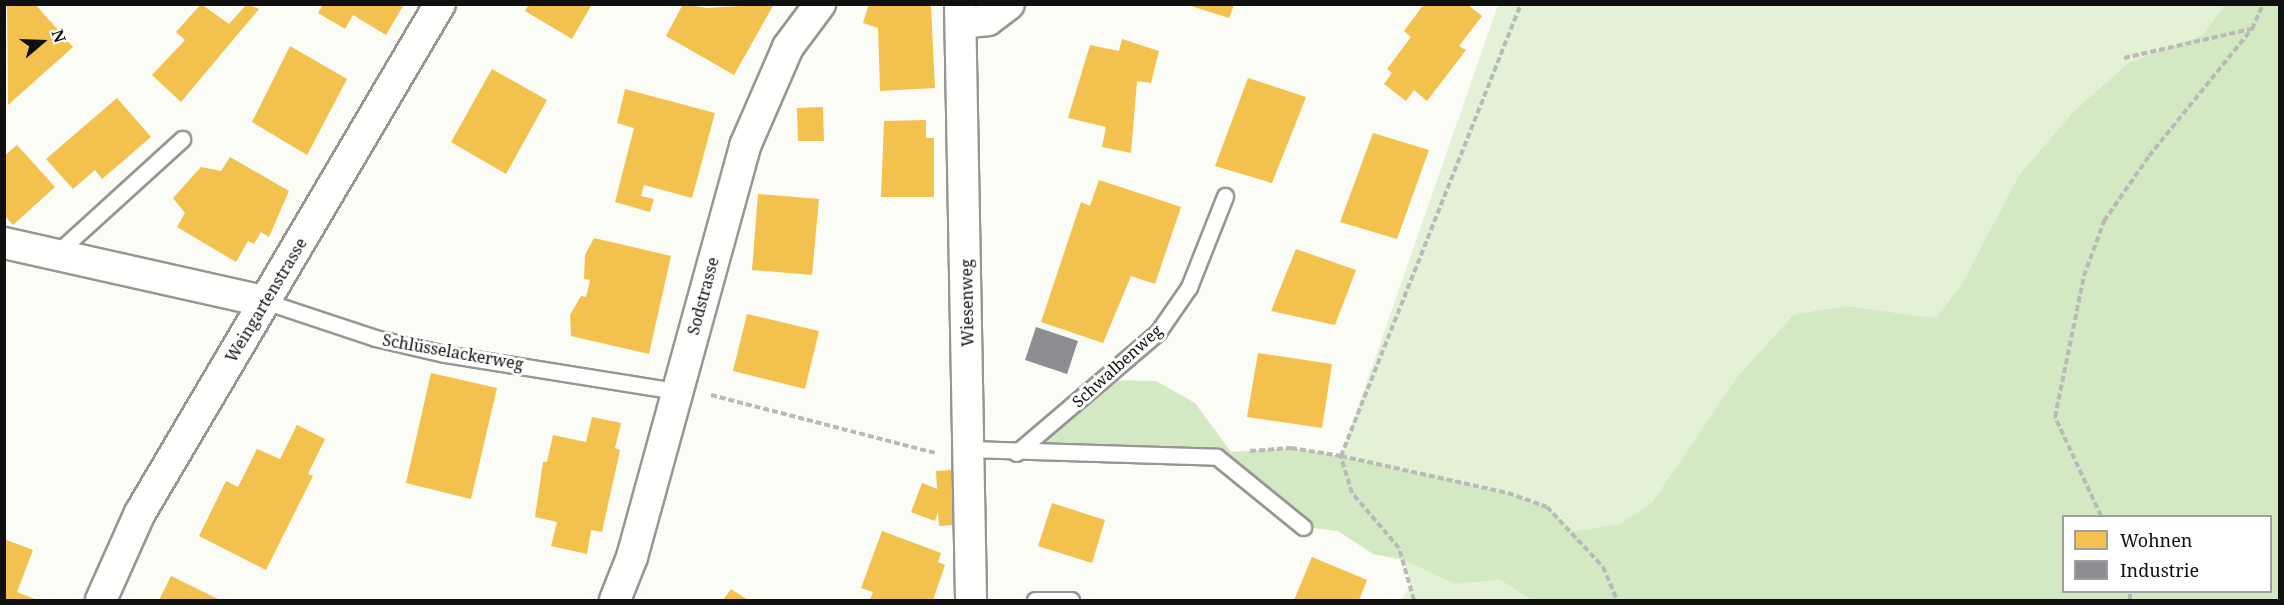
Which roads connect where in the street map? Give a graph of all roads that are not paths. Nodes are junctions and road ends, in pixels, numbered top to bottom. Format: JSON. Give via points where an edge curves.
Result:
{"nodes":[{"id":1,"x":440,"y":4,"type":"edge"},
{"id":2,"x":820,"y":4,"type":"edge"},
{"id":3,"x":1009,"y":4,"type":"edge"},
{"id":4,"x":960,"y":14,"type":"edge"},
{"id":5,"x":182,"y":139,"type":"dead end"},
{"id":6,"x":1225,"y":196,"type":"dead end"},
{"id":7,"x":4,"y":243,"type":"edge"},
{"id":8,"x":58,"y":252,"type":"junction"},
{"id":9,"x":264,"y":301,"type":"junction"},
{"id":10,"x":678,"y":390,"type":"junction"},
{"id":11,"x":969,"y":449,"type":"junction"},
{"id":12,"x":1016,"y":453,"type":"junction"},
{"id":13,"x":1303,"y":527,"type":"dead end"},
{"id":14,"x":101,"y":600,"type":"edge"},
{"id":15,"x":615,"y":600,"type":"edge"},
{"id":16,"x":971,"y":600,"type":"edge"},
{"id":17,"x":1035,"y":600,"type":"edge"},
{"id":18,"x":1071,"y":600,"type":"edge"}],
"edges":[{"from":1,"to":9,"type":"street","name":"Weingartenstrasse"},
{"from":2,"to":10,"type":"street","name":"Sodstrasse","via":[[788,47],[757,111]]},
{"from":3,"to":4,"type":"street","via":[[988,20]]},
{"from":4,"to":11,"type":"street","name":"Wiesenweg"},
{"from":5,"to":8,"type":"lane"},
{"from":6,"to":12,"type":"lane","name":"Schwalbenweg","via":[[1189,288],[1164,325]]},
{"from":7,"to":8,"type":"street","name":"Schlüsselackerweg"},
{"from":8,"to":9,"type":"street","name":"Schlüsselackerweg"},
{"from":9,"to":10,"type":"lane","name":"Schlüsselackerweg","via":[[375,338],[445,354]]},
{"from":9,"to":14,"type":"street","name":"Weingartenstrasse","via":[[140,513]]},
{"from":10,"to":15,"type":"street","name":"Sodstrasse"},
{"from":11,"to":12,"type":"lane"},
{"from":11,"to":16,"type":"street","name":"Wiesenweg"},
{"from":12,"to":13,"type":"lane","via":[[1217,457]]},
{"from":17,"to":18,"type":"lane"}]}
